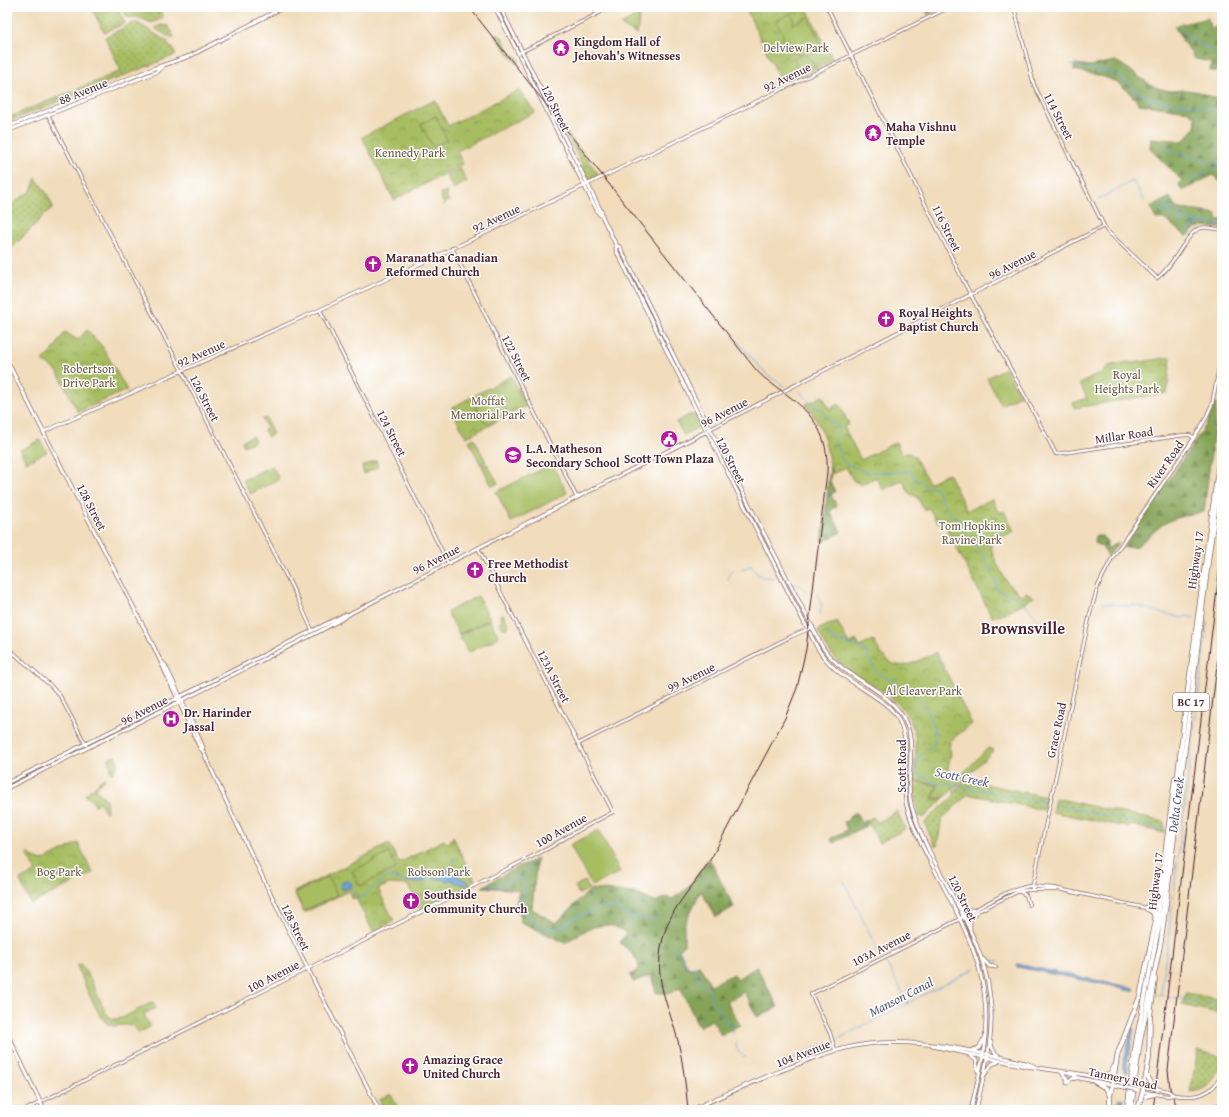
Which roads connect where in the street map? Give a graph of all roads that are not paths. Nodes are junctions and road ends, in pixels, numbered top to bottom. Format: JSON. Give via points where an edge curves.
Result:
{"nodes":[{"id":1,"x":284,"y":7,"type":"edge"},
{"id":2,"x":495,"y":7,"type":"edge"},
{"id":3,"x":500,"y":7,"type":"edge"},
{"id":4,"x":611,"y":7,"type":"edge"},
{"id":5,"x":827,"y":7,"type":"edge"},
{"id":6,"x":950,"y":7,"type":"edge"},
{"id":7,"x":1014,"y":7,"type":"edge"},
{"id":8,"x":520,"y":52,"type":"junction"},
{"id":9,"x":852,"y":56,"type":"junction"},
{"id":10,"x":534,"y":85,"type":"junction"},
{"id":11,"x":541,"y":89,"type":"junction"},
{"id":12,"x":47,"y":113,"type":"junction"},
{"id":13,"x":7,"y":126,"type":"edge"},
{"id":14,"x":7,"y":131,"type":"edge"},
{"id":15,"x":563,"y":138,"type":"junction"},
{"id":16,"x":588,"y":184,"type":"junction"},
{"id":17,"x":584,"y":186,"type":"junction"},
{"id":18,"x":602,"y":216,"type":"junction"},
{"id":19,"x":1104,"y":226,"type":"junction"},
{"id":20,"x":1222,"y":230,"type":"edge"},
{"id":21,"x":452,"y":248,"type":"junction"},
{"id":22,"x":971,"y":295,"type":"junction"},
{"id":23,"x":320,"y":310,"type":"junction"},
{"id":24,"x":1222,"y":353,"type":"edge"},
{"id":25,"x":7,"y":361,"type":"edge"},
{"id":26,"x":182,"y":371,"type":"junction"},
{"id":27,"x":708,"y":430,"type":"junction"},
{"id":28,"x":43,"y":432,"type":"junction"},
{"id":29,"x":1194,"y":438,"type":"junction"},
{"id":30,"x":1222,"y":440,"type":"edge"},
{"id":31,"x":1056,"y":454,"type":"joint"},
{"id":32,"x":1222,"y":463,"type":"edge"},
{"id":33,"x":577,"y":498,"type":"junction"},
{"id":34,"x":478,"y":548,"type":"junction"},
{"id":35,"x":448,"y":563,"type":"junction"},
{"id":36,"x":1102,"y":576,"type":"joint"},
{"id":37,"x":351,"y":612,"type":"junction"},
{"id":38,"x":813,"y":627,"type":"junction"},
{"id":39,"x":808,"y":629,"type":"junction"},
{"id":40,"x":312,"y":630,"type":"junction"},
{"id":41,"x":308,"y":637,"type":"junction"},
{"id":42,"x":7,"y":646,"type":"edge"},
{"id":43,"x":845,"y":671,"type":"joint"},
{"id":44,"x":842,"y":676,"type":"joint"},
{"id":45,"x":180,"y":700,"type":"junction"},
{"id":46,"x":137,"y":719,"type":"junction"},
{"id":47,"x":124,"y":725,"type":"junction"},
{"id":48,"x":132,"y":726,"type":"junction"},
{"id":49,"x":121,"y":731,"type":"junction"},
{"id":50,"x":578,"y":744,"type":"junction"},
{"id":51,"x":86,"y":746,"type":"junction"},
{"id":52,"x":1180,"y":752,"type":"junction"},
{"id":53,"x":7,"y":783,"type":"edge"},
{"id":54,"x":7,"y":788,"type":"edge"},
{"id":55,"x":613,"y":812,"type":"joint"},
{"id":56,"x":935,"y":861,"type":"joint"},
{"id":57,"x":931,"y":862,"type":"joint"},
{"id":58,"x":1033,"y":888,"type":"junction"},
{"id":59,"x":1017,"y":892,"type":"junction"},
{"id":60,"x":1159,"y":894,"type":"junction"},
{"id":61,"x":1029,"y":905,"type":"dead end"},
{"id":62,"x":958,"y":906,"type":"junction"},
{"id":63,"x":1146,"y":908,"type":"junction"},
{"id":64,"x":974,"y":912,"type":"junction"},
{"id":65,"x":962,"y":918,"type":"junction"},
{"id":66,"x":1154,"y":926,"type":"junction"},
{"id":67,"x":970,"y":931,"type":"junction"},
{"id":68,"x":1161,"y":941,"type":"junction"},
{"id":69,"x":976,"y":956,"type":"junction"},
{"id":70,"x":982,"y":958,"type":"junction"},
{"id":71,"x":996,"y":967,"type":"dead end"},
{"id":72,"x":307,"y":969,"type":"junction"},
{"id":73,"x":986,"y":972,"type":"junction"},
{"id":74,"x":7,"y":1033,"type":"edge"},
{"id":75,"x":985,"y":1036,"type":"junction"},
{"id":76,"x":991,"y":1036,"type":"junction"},
{"id":77,"x":835,"y":1050,"type":"junction"},
{"id":78,"x":968,"y":1052,"type":"junction"},
{"id":79,"x":983,"y":1055,"type":"junction"},
{"id":80,"x":987,"y":1056,"type":"junction"},
{"id":81,"x":1002,"y":1059,"type":"junction"},
{"id":82,"x":1117,"y":1059,"type":"junction"},
{"id":83,"x":1059,"y":1071,"type":"junction"},
{"id":84,"x":1147,"y":1071,"type":"junction"},
{"id":85,"x":1070,"y":1073,"type":"junction"},
{"id":86,"x":978,"y":1074,"type":"junction"},
{"id":87,"x":1222,"y":1074,"type":"edge"},
{"id":88,"x":983,"y":1076,"type":"junction"},
{"id":89,"x":1079,"y":1078,"type":"junction"},
{"id":90,"x":1095,"y":1079,"type":"junction"},
{"id":91,"x":1113,"y":1083,"type":"junction"},
{"id":92,"x":1145,"y":1086,"type":"junction"},
{"id":93,"x":1157,"y":1089,"type":"junction"},
{"id":94,"x":1144,"y":1092,"type":"junction"},
{"id":95,"x":1155,"y":1094,"type":"junction"},
{"id":96,"x":1174,"y":1095,"type":"junction"},
{"id":97,"x":1110,"y":1096,"type":"junction"},
{"id":98,"x":40,"y":1103,"type":"junction"},
{"id":99,"x":1222,"y":1106,"type":"edge"},
{"id":100,"x":25,"y":1110,"type":"edge"},
{"id":101,"x":44,"y":1110,"type":"edge"},
{"id":102,"x":379,"y":1110,"type":"edge"},
{"id":103,"x":692,"y":1110,"type":"edge"},
{"id":104,"x":971,"y":1110,"type":"edge"},
{"id":105,"x":976,"y":1110,"type":"edge"},
{"id":106,"x":1110,"y":1110,"type":"edge"},
{"id":107,"x":1127,"y":1110,"type":"edge"},
{"id":108,"x":1130,"y":1110,"type":"edge"},
{"id":109,"x":1138,"y":1110,"type":"edge"},
{"id":110,"x":1216,"y":1110,"type":"edge"}],
"edges":[{"from":1,"to":12,"type":"main road","name":"88 Avenue","via":[[156,72]]},
{"from":2,"to":8,"type":"main road","name":"120 Street"},
{"from":3,"to":8,"type":"main road","name":"120 Street"},
{"from":4,"to":8,"type":"street"},
{"from":5,"to":9,"type":"street","name":"116 Street"},
{"from":6,"to":9,"type":"street","name":"92 Avenue"},
{"from":7,"to":19,"type":"street","name":"114 Street","via":[[1035,88]]},
{"from":8,"to":10,"type":"main road","name":"120 Street"},
{"from":8,"to":11,"type":"main road","name":"120 Street"},
{"from":9,"to":16,"type":"street","name":"92 Avenue"},
{"from":9,"to":22,"type":"street","name":"116 Street"},
{"from":10,"to":11,"type":"main road"},
{"from":10,"to":15,"type":"main road","name":"120 Street"},
{"from":11,"to":15,"type":"main road","name":"120 Street"},
{"from":12,"to":13,"type":"main road","name":"88 Avenue"},
{"from":12,"to":14,"type":"main road","name":"88 Avenue"},
{"from":12,"to":26,"type":"street","name":"126 Street"},
{"from":15,"to":16,"type":"main road","name":"120 Street"},
{"from":15,"to":17,"type":"main road","name":"120 Street"},
{"from":16,"to":17,"type":"street","name":"92 Avenue"},
{"from":16,"to":18,"type":"main road","name":"120 Street"},
{"from":17,"to":18,"type":"main road","name":"120 Street"},
{"from":17,"to":21,"type":"street","name":"92 Avenue"},
{"from":18,"to":27,"type":"main road","name":"120 Street","via":[[616,250]]},
{"from":19,"to":20,"type":"street","name":"114 Street","via":[[1108,233],[1157,278],[1195,231],[1203,228]]},
{"from":19,"to":22,"type":"street","name":"96 Avenue"},
{"from":21,"to":23,"type":"street","name":"92 Avenue"},
{"from":21,"to":33,"type":"street","name":"122 Street"},
{"from":22,"to":27,"type":"street","name":"96 Avenue"},
{"from":22,"to":31,"type":"street","name":"116 Street"},
{"from":23,"to":26,"type":"street","name":"92 Avenue"},
{"from":23,"to":35,"type":"street","name":"124 Street"},
{"from":24,"to":29,"type":"street","name":"River Road","via":[[1212,404]]},
{"from":25,"to":28,"type":"main road","name":"128 Street"},
{"from":26,"to":28,"type":"street","name":"92 Avenue"},
{"from":26,"to":40,"type":"street","name":"126 Street"},
{"from":27,"to":33,"type":"main road","name":"96 Avenue"},
{"from":27,"to":38,"type":"main road","name":"120 Street"},
{"from":27,"to":39,"type":"main road","name":"120 Street"},
{"from":28,"to":45,"type":"main road","name":"128 Street","via":[[165,665]]},
{"from":29,"to":31,"type":"street","name":"Millar Road","via":[[1184,435]]},
{"from":29,"to":36,"type":"street","name":"River Road"},
{"from":30,"to":52,"type":"highway","name":"Highway 17","number":"BC 17"},
{"from":32,"to":68,"type":"highway","name":"Highway 17","number":"BC 17"},
{"from":33,"to":34,"type":"main road","name":"96 Avenue"},
{"from":34,"to":35,"type":"main road","name":"96 Avenue"},
{"from":34,"to":50,"type":"street","name":"123A Street"},
{"from":35,"to":37,"type":"main road","name":"96 Avenue"},
{"from":36,"to":58,"type":"street","name":"Grace Road","via":[[1090,614]]},
{"from":37,"to":40,"type":"main road","name":"96 Avenue"},
{"from":37,"to":41,"type":"main road","name":"96 Avenue"},
{"from":38,"to":39,"type":"street","name":"99 Avenue"},
{"from":38,"to":43,"type":"main road","name":"120 Street","via":[[827,654]]},
{"from":39,"to":44,"type":"main road","name":"120 Street","via":[[824,658]]},
{"from":39,"to":50,"type":"street","name":"99 Avenue"},
{"from":40,"to":41,"type":"main road"},
{"from":40,"to":45,"type":"main road","name":"96 Avenue"},
{"from":41,"to":45,"type":"main road","name":"96 Avenue"},
{"from":42,"to":51,"type":"street","via":[[60,696]]},
{"from":43,"to":56,"type":"main road","name":"Scott Road","via":[[891,702],[905,720],[911,745],[909,794],[916,819]]},
{"from":44,"to":57,"type":"main road","name":"Scott Road","via":[[885,704],[902,725],[906,743],[904,795],[912,822]]},
{"from":45,"to":46,"type":"main road","name":"96 Avenue"},
{"from":45,"to":48,"type":"main road","name":"96 Avenue"},
{"from":45,"to":72,"type":"main road","name":"128 Street"},
{"from":46,"to":47,"type":"main road","name":"96 Avenue"},
{"from":46,"to":48,"type":"main road"},
{"from":47,"to":49,"type":"main road"},
{"from":47,"to":51,"type":"main road","name":"96 Avenue"},
{"from":48,"to":49,"type":"main road","name":"96 Avenue"},
{"from":49,"to":51,"type":"main road","name":"96 Avenue"},
{"from":50,"to":55,"type":"street","name":"123A Street"},
{"from":51,"to":53,"type":"main road","name":"96 Avenue"},
{"from":51,"to":54,"type":"main road","name":"96 Avenue"},
{"from":52,"to":60,"type":"highway"},
{"from":52,"to":107,"type":"highway","name":"Highway 17","number":"BC 17","via":[[1162,910],[1136,1042]]},
{"from":55,"to":72,"type":"street","name":"100 Avenue","via":[[573,833],[553,847]]},
{"from":56,"to":62,"type":"main road","name":"120 Street"},
{"from":57,"to":65,"type":"main road","name":"120 Street"},
{"from":58,"to":59,"type":"street","name":"103A Avenue"},
{"from":58,"to":63,"type":"street","name":"103A Avenue","via":[[1054,888]]},
{"from":58,"to":64,"type":"street","name":"103A Avenue","via":[[1016,889]]},
{"from":59,"to":61,"type":"street","via":[[1026,895]]},
{"from":59,"to":64,"type":"street","name":"103A Avenue"},
{"from":60,"to":63,"type":"highway","via":[[1155,905]]},
{"from":60,"to":66,"type":"highway"},
{"from":62,"to":64,"type":"main road"},
{"from":62,"to":65,"type":"main road","name":"120 Street"},
{"from":63,"to":66,"type":"highway","via":[[1154,913]]},
{"from":64,"to":65,"type":"street","name":"103A Avenue"},
{"from":64,"to":67,"type":"main road","via":[[970,920]]},
{"from":65,"to":67,"type":"main road","name":"120 Street"},
{"from":65,"to":69,"type":"main road","name":"120 Street"},
{"from":65,"to":77,"type":"street","name":"103A Avenue","via":[[811,994],[830,1033]]},
{"from":66,"to":82,"type":"highway","via":[[1140,996]]},
{"from":67,"to":70,"type":"main road","name":"120 Street"},
{"from":68,"to":84,"type":"highway","via":[[1150,1016]]},
{"from":68,"to":108,"type":"highway","name":"Highway 17","number":"BC 17","via":[[1140,1042]]},
{"from":69,"to":73,"type":"main road","via":[[982,971]]},
{"from":69,"to":75,"type":"main road","via":[[985,997]]},
{"from":70,"to":71,"type":"main road","via":[[989,966]]},
{"from":70,"to":73,"type":"main road"},
{"from":72,"to":98,"type":"street","name":"100 Avenue"},
{"from":72,"to":102,"type":"main road","name":"128 Street"},
{"from":73,"to":76,"type":"main road","via":[[991,1002]]},
{"from":74,"to":98,"type":"main road"},
{"from":75,"to":78,"type":"main road","via":[[979,1048]]},
{"from":75,"to":79,"type":"main road"},
{"from":76,"to":80,"type":"main road"},
{"from":76,"to":81,"type":"main road","via":[[991,1047]]},
{"from":77,"to":78,"type":"main road","name":"104 Avenue","via":[[880,1043],[902,1043]]},
{"from":77,"to":103,"type":"main road","name":"104 Avenue","via":[[734,1090]]},
{"from":78,"to":79,"type":"main road","name":"104 Avenue"},
{"from":78,"to":86,"type":"main road","via":[[976,1060]]},
{"from":79,"to":80,"type":"main road","name":"Tannery Road"},
{"from":79,"to":86,"type":"main road"},
{"from":80,"to":81,"type":"main road","name":"Tannery Road"},
{"from":80,"to":88,"type":"main road"},
{"from":81,"to":83,"type":"main road","name":"Tannery Road"},
{"from":81,"to":88,"type":"main road","via":[[992,1064]]},
{"from":82,"to":90,"type":"highway","via":[[1110,1074]]},
{"from":82,"to":91,"type":"highway"},
{"from":83,"to":85,"type":"main road","name":"Tannery Road"},
{"from":83,"to":89,"type":"main road","via":[[1067,1083],[1071,1079]]},
{"from":84,"to":92,"type":"highway"},
{"from":84,"to":93,"type":"highway","bridge":true,"via":[[1151,1083]]},
{"from":85,"to":89,"type":"main road","name":"Tannery Road"},
{"from":85,"to":90,"type":"main road","name":"Tannery Road"},
{"from":86,"to":104,"type":"main road"},
{"from":87,"to":96,"type":"street","name":"Tannery Road","via":[[1206,1093],[1194,1096]]},
{"from":88,"to":105,"type":"main road"},
{"from":89,"to":90,"type":"main road","name":"Tannery Road"},
{"from":90,"to":91,"type":"main road","name":"Tannery Road"},
{"from":90,"to":97,"type":"highway","via":[[1107,1089]]},
{"from":91,"to":92,"type":"main road","name":"Tannery Road","bridge":true,"via":[[1125,1082]]},
{"from":91,"to":94,"type":"main road","name":"Tannery Road","bridge":true},
{"from":91,"to":97,"type":"highway"},
{"from":92,"to":93,"type":"street","name":"Tannery Road","bridge":true},
{"from":92,"to":94,"type":"highway"},
{"from":93,"to":96,"type":"street","name":"Tannery Road","bridge":true},
{"from":94,"to":95,"type":"street","name":"Tannery Road","bridge":true},
{"from":94,"to":109,"type":"highway"},
{"from":95,"to":96,"type":"street","name":"Tannery Road","bridge":true},
{"from":95,"to":109,"type":"highway","bridge":true,"via":[[1144,1098]]},
{"from":97,"to":106,"type":"highway"},
{"from":98,"to":100,"type":"street","name":"100 Avenue"},
{"from":98,"to":101,"type":"main road"},
{"from":99,"to":110,"type":"street","via":[[1217,1105]]}]}
